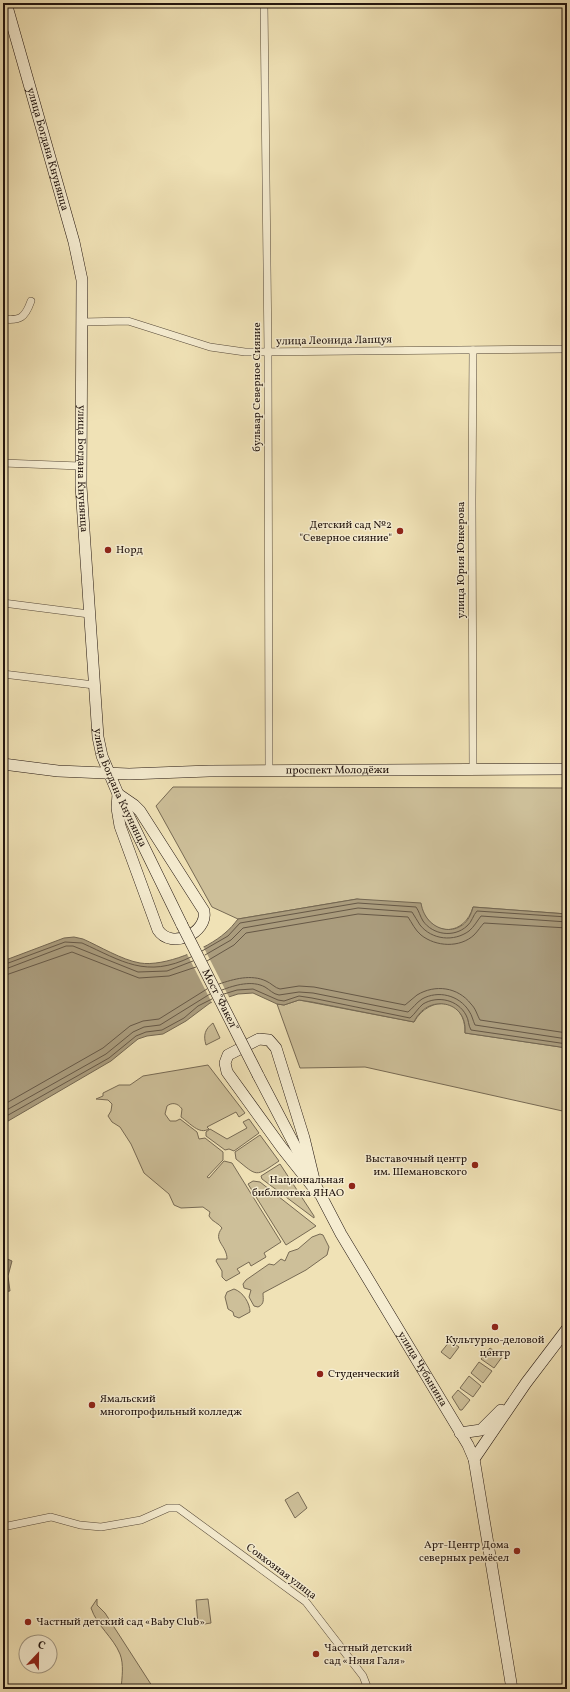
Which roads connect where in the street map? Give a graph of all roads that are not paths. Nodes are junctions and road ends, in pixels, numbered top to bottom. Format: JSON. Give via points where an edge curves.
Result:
{"nodes":[{"id":1,"x":6,"y":3,"type":"edge"},
{"id":2,"x":264,"y":3,"type":"edge"},
{"id":3,"x":31,"y":301,"type":"dead end"},
{"id":4,"x":3,"y":320,"type":"edge"},
{"id":5,"x":82,"y":322,"type":"junction"},
{"id":6,"x":567,"y":349,"type":"edge"},
{"id":7,"x":473,"y":350,"type":"junction"},
{"id":8,"x":268,"y":352,"type":"junction"},
{"id":9,"x":3,"y":463,"type":"edge"},
{"id":10,"x":80,"y":466,"type":"junction"},
{"id":11,"x":3,"y":604,"type":"edge"},
{"id":12,"x":89,"y":614,"type":"junction"},
{"id":13,"x":3,"y":674,"type":"edge"},
{"id":14,"x":94,"y":685,"type":"junction"},
{"id":15,"x":3,"y":764,"type":"edge"},
{"id":16,"x":567,"y":769,"type":"edge"},
{"id":17,"x":474,"y":770,"type":"junction"},
{"id":18,"x":269,"y":771,"type":"junction"},
{"id":19,"x":108,"y":773,"type":"junction"},
{"id":20,"x":118,"y":794,"type":"junction"},
{"id":21,"x":182,"y":925,"type":"joint"},
{"id":22,"x":258,"y":1075,"type":"joint"},
{"id":23,"x":317,"y":1192,"type":"junction"},
{"id":24,"x":567,"y":1329,"type":"edge"},
{"id":25,"x":526,"y":1383,"type":"junction"},
{"id":26,"x":460,"y":1433,"type":"junction"},
{"id":27,"x":474,"y":1459,"type":"junction"},
{"id":28,"x":3,"y":1527,"type":"edge"},
{"id":29,"x":368,"y":1689,"type":"edge"},
{"id":30,"x":512,"y":1689,"type":"edge"}],
"edges":[{"from":1,"to":5,"type":"main road","name":"улица Богдана Кнунянца","via":[[78,256],[82,280]]},
{"from":2,"to":8,"type":"street","name":"бульвар Северное Сияние"},
{"from":3,"to":4,"type":"street","via":[[24,316]]},
{"from":5,"to":8,"type":"street","name":"улица Леонида Лапцуя","via":[[128,321],[210,348]]},
{"from":5,"to":10,"type":"main road","name":"улица Богдана Кнунянца"},
{"from":6,"to":7,"type":"street","name":"улица Леонида Лапцуя"},
{"from":7,"to":8,"type":"street","name":"улица Леонида Лапцуя"},
{"from":7,"to":17,"type":"street","name":"улица Юрия Юнкерова"},
{"from":8,"to":18,"type":"street","name":"бульвар Северное Сияние"},
{"from":9,"to":10,"type":"street"},
{"from":10,"to":12,"type":"main road","name":"улица Богдана Кнунянца"},
{"from":11,"to":12,"type":"street"},
{"from":12,"to":14,"type":"main road","name":"улица Богдана Кнунянца"},
{"from":13,"to":14,"type":"street"},
{"from":14,"to":19,"type":"main road","name":"улица Богдана Кнунянца","via":[[98,737]]},
{"from":15,"to":19,"type":"main road","name":"проспект Молодёжи","via":[[58,771]]},
{"from":16,"to":17,"type":"main road","name":"проспект Молодёжи"},
{"from":17,"to":18,"type":"main road","name":"проспект Молодёжи"},
{"from":18,"to":19,"type":"main road","name":"проспект Молодёжи"},
{"from":19,"to":20,"type":"main road","name":"улица Богдана Кнунянца"},
{"from":20,"to":20,"type":"main road","via":[[120,826],[158,930],[165,938],[176,939],[196,931],[202,926],[204,911],[140,811]]},
{"from":20,"to":21,"type":"main road","name":"улица Богдана Кнунянца"},
{"from":21,"to":22,"type":"main road","name":"Мост \"Факел\"","bridge":true},
{"from":22,"to":23,"type":"main road","name":"улица Чубынина"},
{"from":23,"to":23,"type":"main road","via":[[304,1138],[276,1048],[269,1040],[259,1039],[230,1053],[225,1060],[227,1072]]},
{"from":23,"to":26,"type":"main road","name":"улица Чубынина"},
{"from":24,"to":25,"type":"main road"},
{"from":25,"to":26,"type":"main road","via":[[484,1427],[473,1432]]},
{"from":25,"to":27,"type":"main road"},
{"from":26,"to":27,"type":"main road","name":"улица Чубынина"},
{"from":27,"to":30,"type":"main road","name":"улица Чубынина"},
{"from":28,"to":29,"type":"street","name":"Совхозная улица","via":[[42,1517],[101,1527],[141,1520],[168,1508],[178,1508],[306,1602],[363,1676]]}]}
